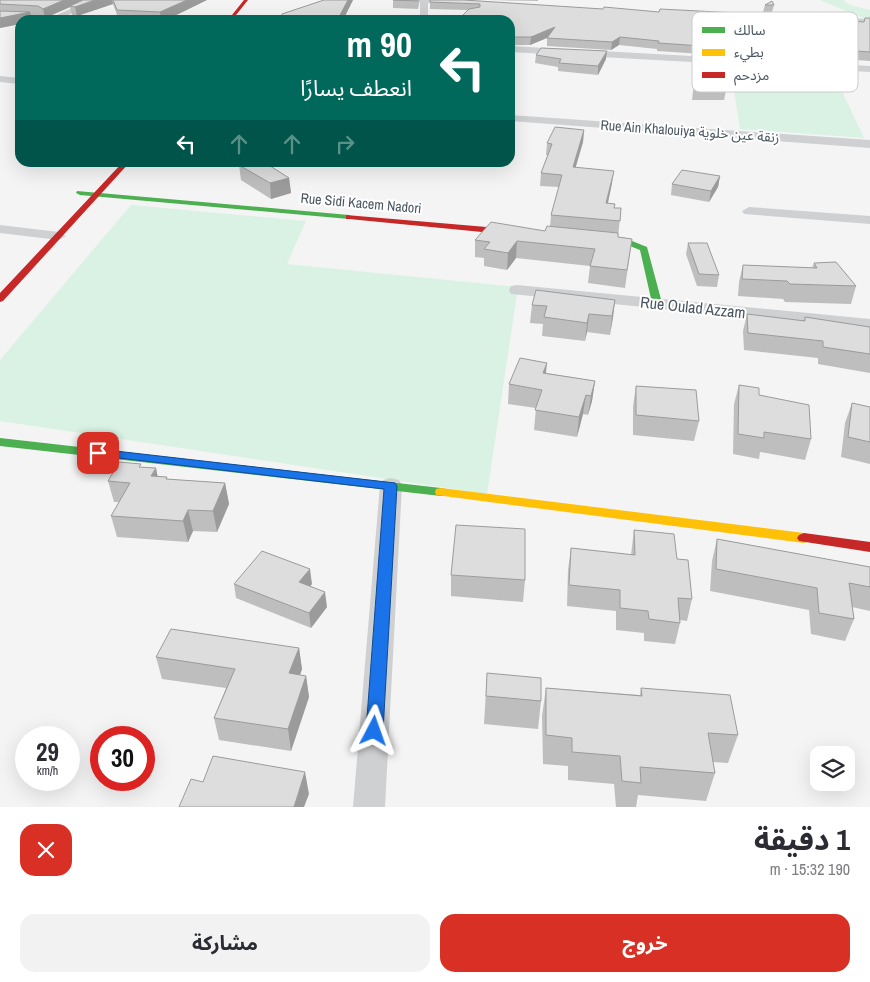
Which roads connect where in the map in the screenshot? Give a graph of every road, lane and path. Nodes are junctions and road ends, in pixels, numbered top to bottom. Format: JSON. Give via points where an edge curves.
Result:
{"nodes":[{"id":1,"x":97,"y":0,"type":"edge"},
{"id":2,"x":246,"y":0,"type":"edge"},
{"id":3,"x":255,"y":0,"type":"edge"},
{"id":4,"x":424,"y":0,"type":"edge"},
{"id":5,"x":470,"y":3,"type":"edge"},
{"id":6,"x":62,"y":15,"type":"edge"},
{"id":7,"x":234,"y":15,"type":"edge"},
{"id":8,"x":244,"y":15,"type":"edge"},
{"id":9,"x":424,"y":15,"type":"edge"},
{"id":10,"x":0,"y":17,"type":"edge"},
{"id":11,"x":15,"y":18,"type":"edge"},
{"id":12,"x":515,"y":48,"type":"edge"},
{"id":13,"x":692,"y":59,"type":"edge"},
{"id":14,"x":0,"y":79,"type":"edge"},
{"id":15,"x":15,"y":80,"type":"edge"},
{"id":16,"x":515,"y":118,"type":"edge"},
{"id":17,"x":870,"y":144,"type":"edge"},
{"id":18,"x":122,"y":167,"type":"edge"},
{"id":19,"x":92,"y":181,"type":"dead end"},
{"id":20,"x":98,"y":194,"type":"junction"},
{"id":21,"x":749,"y":211,"type":"dead end"},
{"id":22,"x":870,"y":220,"type":"edge"},
{"id":23,"x":53,"y":221,"type":"dead end"},
{"id":24,"x":0,"y":229,"type":"edge"},
{"id":25,"x":40,"y":234,"type":"junction"},
{"id":26,"x":538,"y":234,"type":"edge"},
{"id":27,"x":59,"y":236,"type":"junction"},
{"id":28,"x":587,"y":239,"type":"edge"},
{"id":29,"x":27,"y":248,"type":"dead end"},
{"id":30,"x":517,"y":290,"type":"dead end"},
{"id":31,"x":0,"y":299,"type":"edge"},
{"id":32,"x":657,"y":303,"type":"junction"},
{"id":33,"x":870,"y":324,"type":"edge"},
{"id":34,"x":0,"y":442,"type":"edge"},
{"id":35,"x":391,"y":486,"type":"junction"},
{"id":36,"x":870,"y":547,"type":"edge"},
{"id":37,"x":369,"y":807,"type":"edge"}],
"edges":[{"from":1,"to":6,"type":"street"},
{"from":2,"to":7,"type":"street"},
{"from":3,"to":8,"type":"street"},
{"from":4,"to":5,"type":"street"},
{"from":4,"to":9,"type":"street"},
{"from":10,"to":11,"type":"street"},
{"from":12,"to":13,"type":"street"},
{"from":14,"to":15,"type":"street"},
{"from":16,"to":17,"type":"street","name":"Rue Ain Khalouiya زنقة عين خلوية"},
{"from":18,"to":20,"type":"street"},
{"from":19,"to":20,"type":"street","name":"Rue Sidi Kacem Nadori","via":[[76,197]]},
{"from":20,"to":26,"type":"street","name":"Rue Sidi Kacem Nadori"},
{"from":20,"to":27,"type":"street"},
{"from":21,"to":22,"type":"street"},
{"from":23,"to":25,"type":"street"},
{"from":24,"to":25,"type":"street"},
{"from":25,"to":27,"type":"street"},
{"from":25,"to":29,"type":"street"},
{"from":27,"to":31,"type":"street"},
{"from":28,"to":32,"type":"street","via":[[627,242],[644,249]]},
{"from":30,"to":32,"type":"street","name":"Rue Oulad Azzam"},
{"from":32,"to":33,"type":"street","name":"Rue Oulad Azzam"},
{"from":34,"to":35,"type":"street"},
{"from":35,"to":36,"type":"street"},
{"from":35,"to":37,"type":"street"}]}
